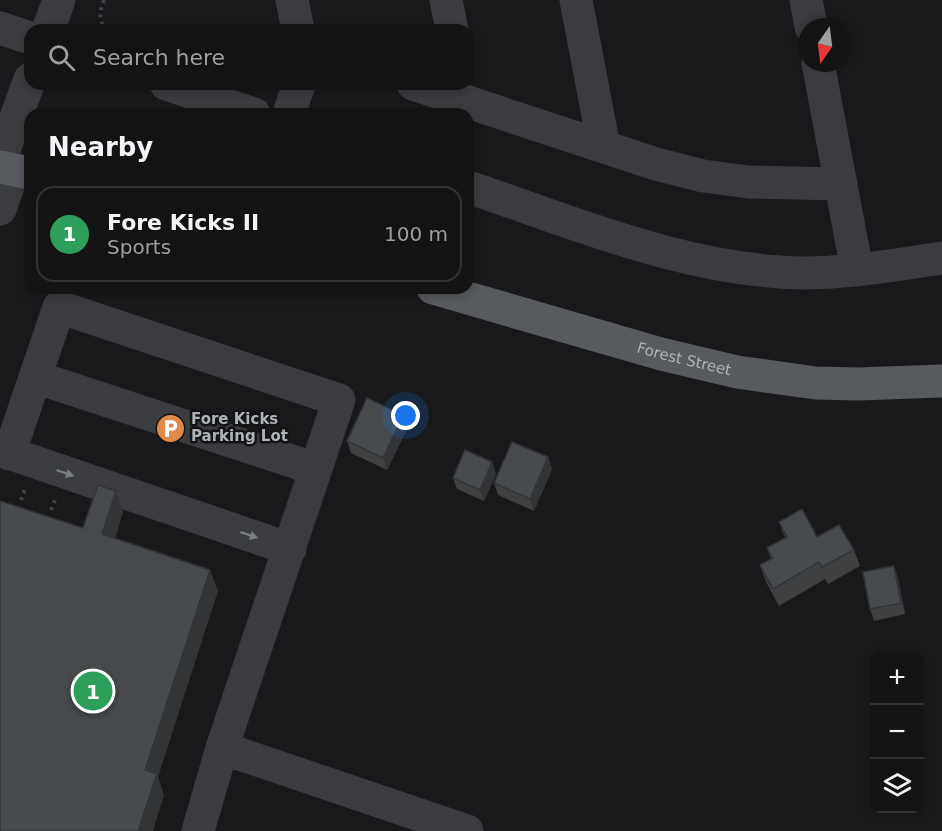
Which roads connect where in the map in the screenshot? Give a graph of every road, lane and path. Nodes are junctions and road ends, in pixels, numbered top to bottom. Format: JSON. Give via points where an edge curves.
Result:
{"nodes":[{"id":1,"x":59,"y":0,"type":"edge"},
{"id":2,"x":104,"y":0,"type":"edge"},
{"id":3,"x":292,"y":0,"type":"edge"},
{"id":4,"x":446,"y":0,"type":"edge"},
{"id":5,"x":576,"y":0,"type":"edge"},
{"id":6,"x":806,"y":0,"type":"edge"},
{"id":7,"x":809,"y":18,"type":"edge"},
{"id":8,"x":50,"y":24,"type":"edge"},
{"id":9,"x":102,"y":24,"type":"edge"},
{"id":10,"x":297,"y":24,"type":"edge"},
{"id":11,"x":451,"y":24,"type":"edge"},
{"id":12,"x":0,"y":28,"type":"edge"},
{"id":13,"x":24,"y":36,"type":"edge"},
{"id":14,"x":820,"y":72,"type":"edge"},
{"id":15,"x":28,"y":90,"type":"edge"},
{"id":16,"x":183,"y":90,"type":"edge"},
{"id":17,"x":296,"y":90,"type":"edge"},
{"id":18,"x":447,"y":90,"type":"edge"},
{"id":19,"x":464,"y":93,"type":"edge"},
{"id":20,"x":236,"y":108,"type":"edge"},
{"id":21,"x":291,"y":108,"type":"edge"},
{"id":22,"x":604,"y":147,"type":"junction"},
{"id":23,"x":11,"y":167,"type":"edge"},
{"id":24,"x":841,"y":184,"type":"junction"},
{"id":25,"x":474,"y":189,"type":"edge"},
{"id":26,"x":0,"y":209,"type":"edge"},
{"id":27,"x":942,"y":258,"type":"edge"},
{"id":28,"x":857,"y":270,"type":"junction"},
{"id":29,"x":454,"y":294,"type":"edge"},
{"id":30,"x":35,"y":377,"type":"junction"},
{"id":31,"x":942,"y":381,"type":"edge"},
{"id":32,"x":5,"y":452,"type":"edge"},
{"id":33,"x":316,"y":469,"type":"junction"},
{"id":34,"x":290,"y":549,"type":"junction"},
{"id":35,"x":222,"y":748,"type":"junction"},
{"id":36,"x":198,"y":831,"type":"edge"},
{"id":37,"x":467,"y":831,"type":"edge"}],
"edges":[{"from":1,"to":8,"type":"lane"},
{"from":2,"to":9,"type":"path","via":[[99,19]]},
{"from":3,"to":10,"type":"lane"},
{"from":4,"to":11,"type":"lane"},
{"from":5,"to":22,"type":"lane"},
{"from":6,"to":7,"type":"lane"},
{"from":12,"to":13,"type":"lane"},
{"from":14,"to":24,"type":"lane"},
{"from":15,"to":23,"type":"lane"},
{"from":16,"to":20,"type":"lane"},
{"from":17,"to":21,"type":"lane"},
{"from":18,"to":19,"type":"lane"},
{"from":19,"to":22,"type":"lane"},
{"from":22,"to":24,"type":"lane","via":[[718,179]]},
{"from":23,"to":26,"type":"lane"},
{"from":24,"to":28,"type":"lane"},
{"from":25,"to":28,"type":"lane","via":[[630,242],[708,262],[784,272]]},
{"from":27,"to":28,"type":"lane"},
{"from":29,"to":31,"type":"main road","name":"Forest Street","via":[[736,372],[816,383]]},
{"from":30,"to":32,"type":"lane"},
{"from":30,"to":33,"type":"lane"},
{"from":30,"to":33,"type":"lane","via":[[59,307],[339,400]]},
{"from":32,"to":34,"type":"lane","one_way":true},
{"from":33,"to":34,"type":"lane"},
{"from":34,"to":35,"type":"lane"},
{"from":35,"to":36,"type":"lane"},
{"from":35,"to":37,"type":"lane"}]}
